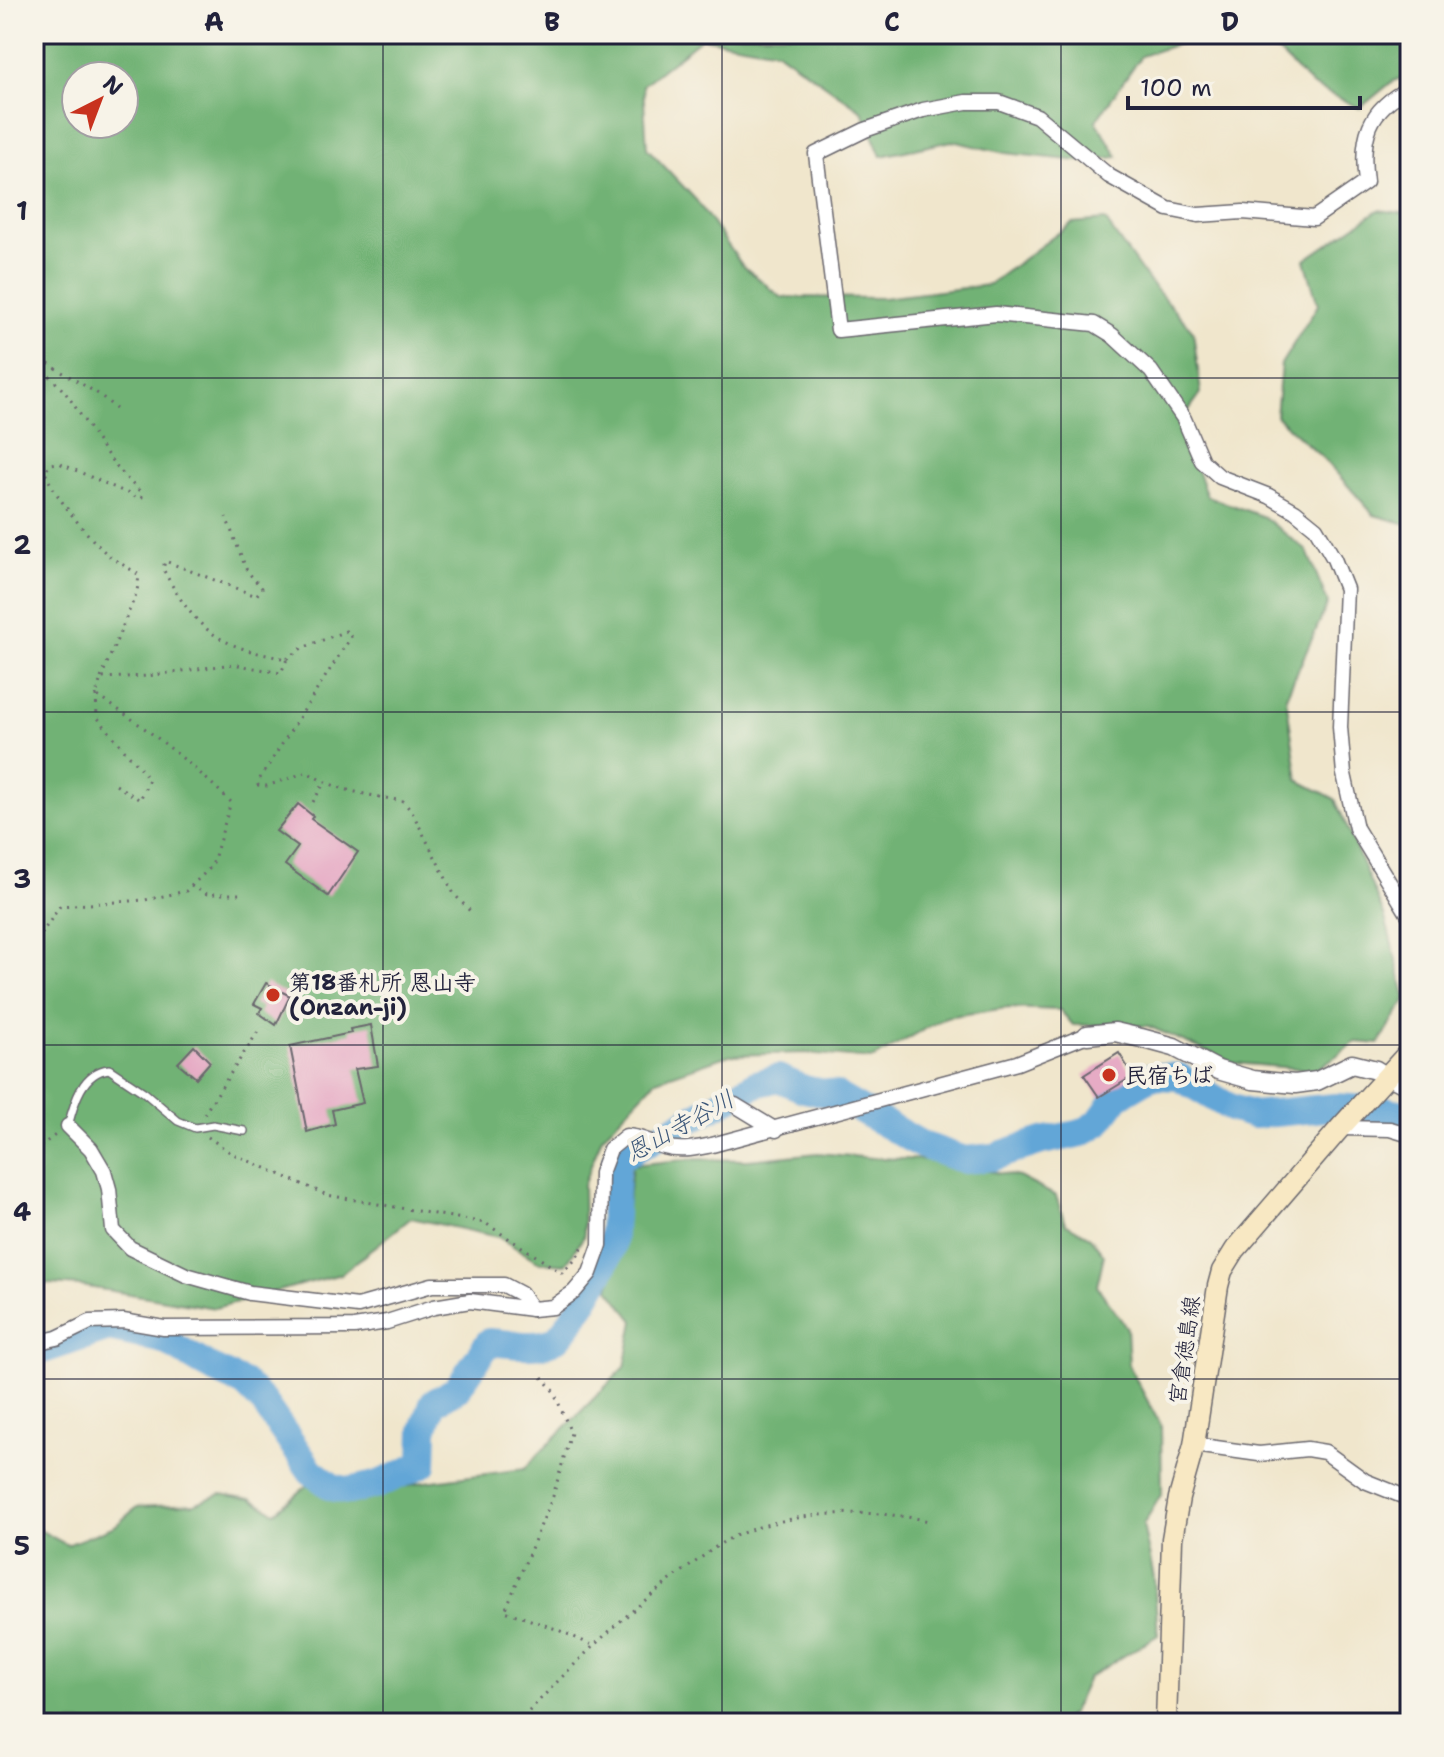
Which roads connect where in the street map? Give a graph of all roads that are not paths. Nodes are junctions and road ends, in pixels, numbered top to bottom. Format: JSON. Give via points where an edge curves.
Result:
{"nodes":[{"id":1,"x":1410,"y":88,"type":"edge"},
{"id":2,"x":1410,"y":917,"type":"edge"},
{"id":3,"x":1087,"y":1035,"type":"joint"},
{"id":4,"x":1410,"y":1051,"type":"edge"},
{"id":5,"x":1387,"y":1077,"type":"junction"},
{"id":6,"x":1410,"y":1089,"type":"edge"},
{"id":7,"x":735,"y":1105,"type":"dead end"},
{"id":8,"x":1343,"y":1124,"type":"junction"},
{"id":9,"x":68,"y":1126,"type":"joint"},
{"id":10,"x":776,"y":1130,"type":"junction"},
{"id":11,"x":244,"y":1131,"type":"dead end"},
{"id":12,"x":1410,"y":1135,"type":"edge"},
{"id":13,"x":532,"y":1309,"type":"junction"},
{"id":14,"x":34,"y":1343,"type":"edge"},
{"id":15,"x":1194,"y":1445,"type":"junction"},
{"id":16,"x":1410,"y":1499,"type":"edge"},
{"id":17,"x":1166,"y":1723,"type":"edge"}],
"edges":[{"from":1,"to":2,"type":"street","via":[[1378,111],[1367,129],[1366,182],[1314,218],[1243,212],[1198,215],[1168,209],[1109,176],[1037,116],[999,102],[923,110],[816,154],[838,330],[996,314],[1094,324],[1151,371],[1184,419],[1202,461],[1220,477],[1269,496],[1316,528],[1346,589],[1340,727],[1356,828]]},
{"from":3,"to":5,"type":"street","via":[[1115,1032],[1141,1038],[1253,1080],[1317,1081],[1352,1064]]},
{"from":3,"to":10,"type":"street","via":[[1017,1063]]},
{"from":4,"to":5,"type":"main road","name":"宮倉徳島線"},
{"from":5,"to":6,"type":"street"},
{"from":5,"to":8,"type":"main road","name":"宮倉徳島線"},
{"from":7,"to":10,"type":"street"},
{"from":8,"to":12,"type":"street"},
{"from":8,"to":15,"type":"main road","name":"宮倉徳島線","via":[[1222,1271]]},
{"from":9,"to":11,"type":"lane","via":[[89,1077],[109,1069],[178,1121],[195,1128],[213,1125]]},
{"from":9,"to":13,"type":"street","via":[[104,1171],[113,1230],[130,1248],[186,1275],[250,1293],[358,1306],[432,1285],[504,1285],[521,1294]]},
{"from":10,"to":13,"type":"street","via":[[686,1150],[626,1136],[610,1149],[601,1173],[600,1245],[590,1273],[553,1307]]},
{"from":13,"to":14,"type":"street","via":[[470,1301],[354,1327],[164,1328],[90,1322]]},
{"from":15,"to":16,"type":"street","via":[[1259,1454],[1325,1452],[1365,1481]]},
{"from":15,"to":17,"type":"main road","name":"宮倉徳島線","via":[[1172,1539]]}]}
